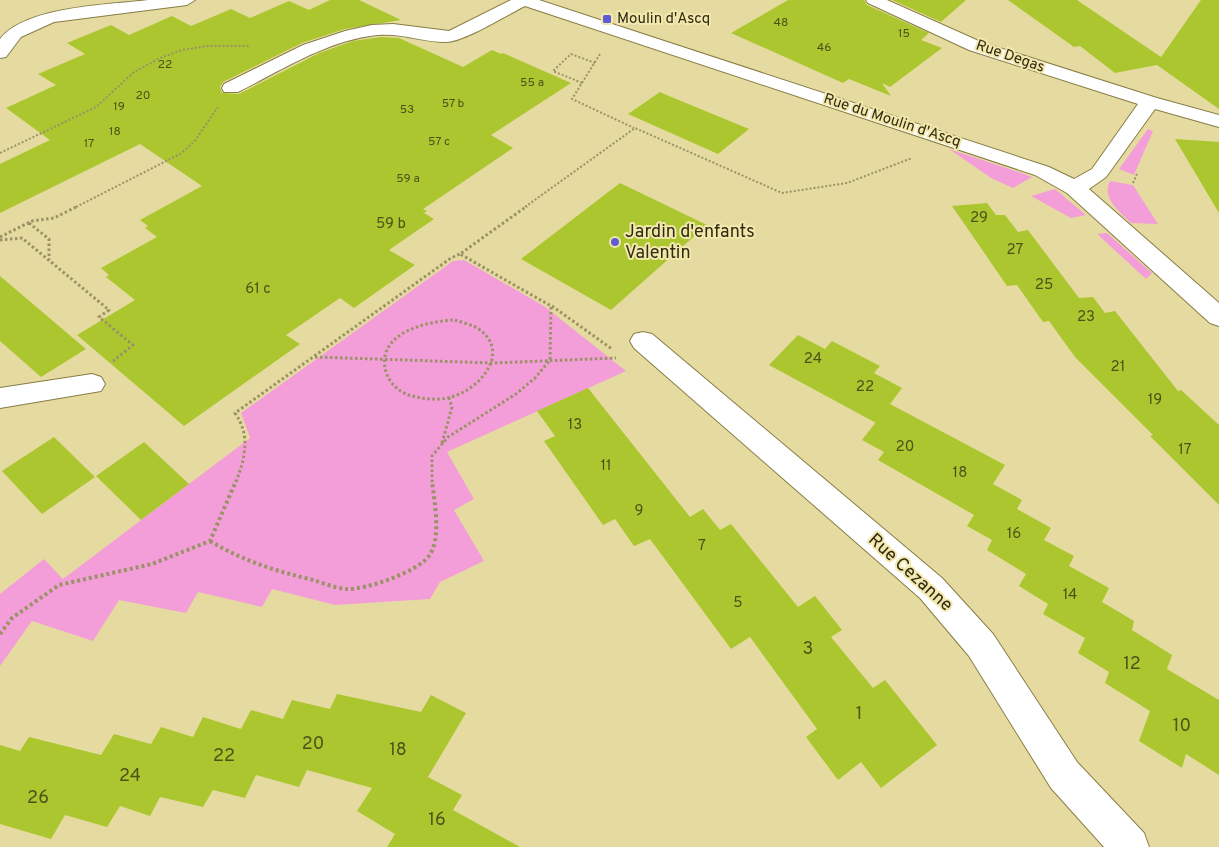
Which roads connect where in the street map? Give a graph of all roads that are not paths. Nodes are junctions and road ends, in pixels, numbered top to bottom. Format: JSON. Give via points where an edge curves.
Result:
{"nodes":[{"id":1,"x":187,"y":0,"type":"edge"},
{"id":2,"x":523,"y":0,"type":"edge"},
{"id":3,"x":874,"y":0,"type":"edge"},
{"id":4,"x":0,"y":53,"type":"edge"},
{"id":5,"x":231,"y":88,"type":"road end"},
{"id":6,"x":1150,"y":102,"type":"junction"},
{"id":7,"x":1219,"y":121,"type":"edge"},
{"id":8,"x":1075,"y":188,"type":"junction"},
{"id":9,"x":1219,"y":317,"type":"edge"},
{"id":10,"x":643,"y":341,"type":"dead end"},
{"id":11,"x":92,"y":384,"type":"road end"},
{"id":12,"x":0,"y":398,"type":"edge"},
{"id":13,"x":1130,"y":847,"type":"edge"}],
"edges":[{"from":1,"to":4,"type":"street","via":[[31,22],[9,39]]},
{"from":2,"to":5,"type":"street","name":"Rue du Moulin d'Ascq","via":[[453,36],[394,29],[347,34]]},
{"from":2,"to":8,"type":"street","name":"Rue du Moulin d'Ascq","via":[[1042,171]]},
{"from":3,"to":6,"type":"street","name":"Rue Degas","via":[[975,46]]},
{"from":6,"to":7,"type":"street","name":"Rue Degas"},
{"from":6,"to":8,"type":"street","via":[[1099,173]]},
{"from":8,"to":9,"type":"street","name":"Rue du Moulin d'Ascq"},
{"from":10,"to":13,"type":"street","name":"Rue Cezanne","via":[[931,588],[982,645],[1064,775]]},
{"from":11,"to":12,"type":"street"}]}
